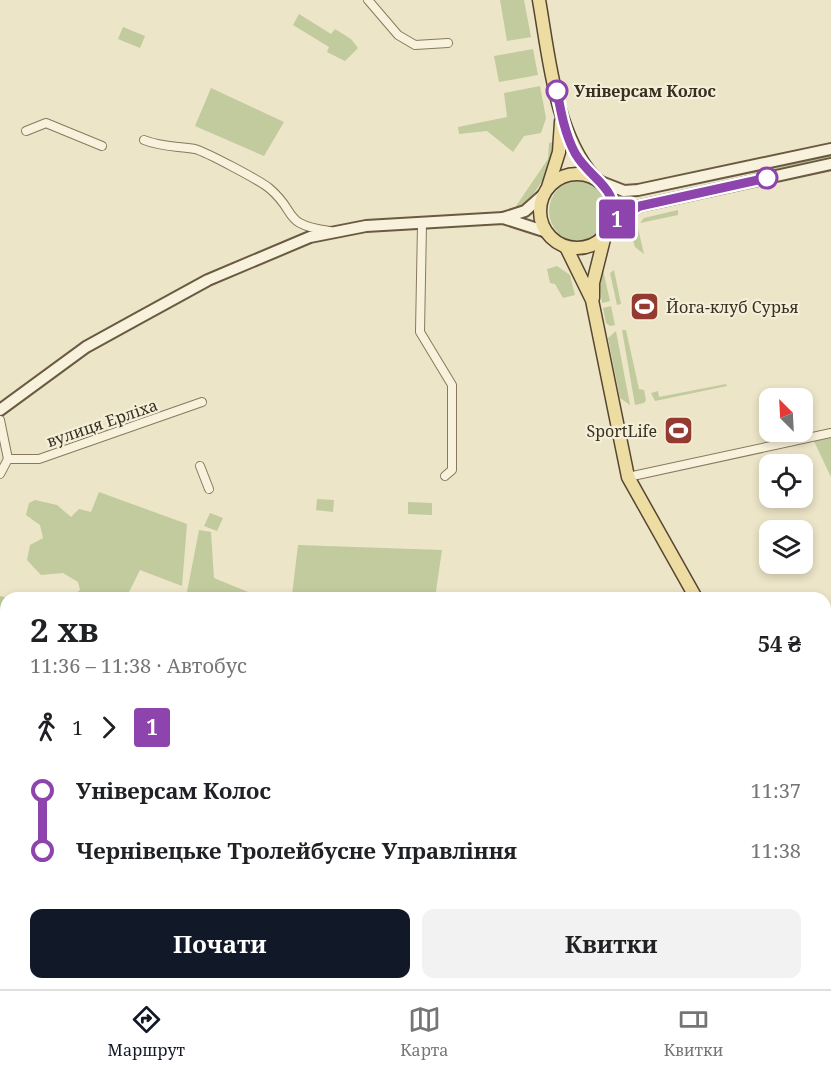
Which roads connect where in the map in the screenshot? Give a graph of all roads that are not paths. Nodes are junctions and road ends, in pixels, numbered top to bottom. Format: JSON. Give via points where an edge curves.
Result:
{"nodes":[{"id":1,"x":368,"y":0,"type":"edge"},
{"id":2,"x":539,"y":0,"type":"edge"},
{"id":3,"x":448,"y":43,"type":"dead end"},
{"id":4,"x":561,"y":118,"type":"junction"},
{"id":5,"x":27,"y":131,"type":"dead end"},
{"id":6,"x":144,"y":140,"type":"dead end"},
{"id":7,"x":102,"y":146,"type":"dead end"},
{"id":8,"x":831,"y":149,"type":"edge"},
{"id":9,"x":831,"y":164,"type":"edge"},
{"id":10,"x":598,"y":180,"type":"junction"},
{"id":11,"x":545,"y":191,"type":"junction"},
{"id":12,"x":503,"y":218,"type":"junction"},
{"id":13,"x":612,"y":223,"type":"junction"},
{"id":14,"x":422,"y":224,"type":"junction"},
{"id":15,"x":331,"y":231,"type":"junction"},
{"id":16,"x":547,"y":232,"type":"junction"},
{"id":17,"x":605,"y":236,"type":"junction"},
{"id":18,"x":566,"y":247,"type":"junction"},
{"id":19,"x":592,"y":300,"type":"junction"},
{"id":20,"x":202,"y":402,"type":"dead end"},
{"id":21,"x":0,"y":410,"type":"edge"},
{"id":22,"x":0,"y":420,"type":"edge"},
{"id":23,"x":831,"y":433,"type":"edge"},
{"id":24,"x":8,"y":459,"type":"junction"},
{"id":25,"x":200,"y":466,"type":"dead end"},
{"id":26,"x":0,"y":474,"type":"edge"},
{"id":27,"x":445,"y":476,"type":"dead end"},
{"id":28,"x":628,"y":477,"type":"junction"},
{"id":29,"x":209,"y":489,"type":"dead end"},
{"id":30,"x":693,"y":592,"type":"edge"}],
"edges":[{"from":1,"to":3,"type":"street","via":[[398,35],[416,45]]},
{"from":2,"to":4,"type":"main road"},
{"from":4,"to":10,"type":"main road","via":[[575,153]]},
{"from":4,"to":11,"type":"main road","via":[[559,152]]},
{"from":5,"to":7,"type":"street","via":[[46,123]]},
{"from":6,"to":15,"type":"street","via":[[197,150],[269,189],[296,222],[306,228]]},
{"from":8,"to":10,"type":"street","via":[[652,188],[624,191]]},
{"from":9,"to":13,"type":"street","via":[[655,202],[633,209]]},
{"from":10,"to":11,"type":"main road","via":[[584,174],[567,175]]},
{"from":10,"to":13,"type":"main road","via":[[612,199]]},
{"from":11,"to":12,"type":"street","via":[[525,211]]},
{"from":11,"to":16,"type":"main road","via":[[540,218]]},
{"from":12,"to":14,"type":"street"},
{"from":12,"to":16,"type":"street"},
{"from":13,"to":17,"type":"main road"},
{"from":14,"to":15,"type":"street"},
{"from":14,"to":27,"type":"street","via":[[420,332],[452,385],[453,459],[452,470]]},
{"from":15,"to":21,"type":"street","via":[[208,280],[86,347]]},
{"from":16,"to":18,"type":"main road"},
{"from":17,"to":18,"type":"main road","via":[[587,247]]},
{"from":17,"to":19,"type":"main road"},
{"from":18,"to":19,"type":"main road"},
{"from":19,"to":28,"type":"main road"},
{"from":20,"to":24,"type":"street","name":"вулиця Ерліха","via":[[39,459]]},
{"from":22,"to":24,"type":"street"},
{"from":23,"to":28,"type":"street"},
{"from":24,"to":26,"type":"street"},
{"from":25,"to":29,"type":"street"},
{"from":28,"to":30,"type":"main road"}]}
